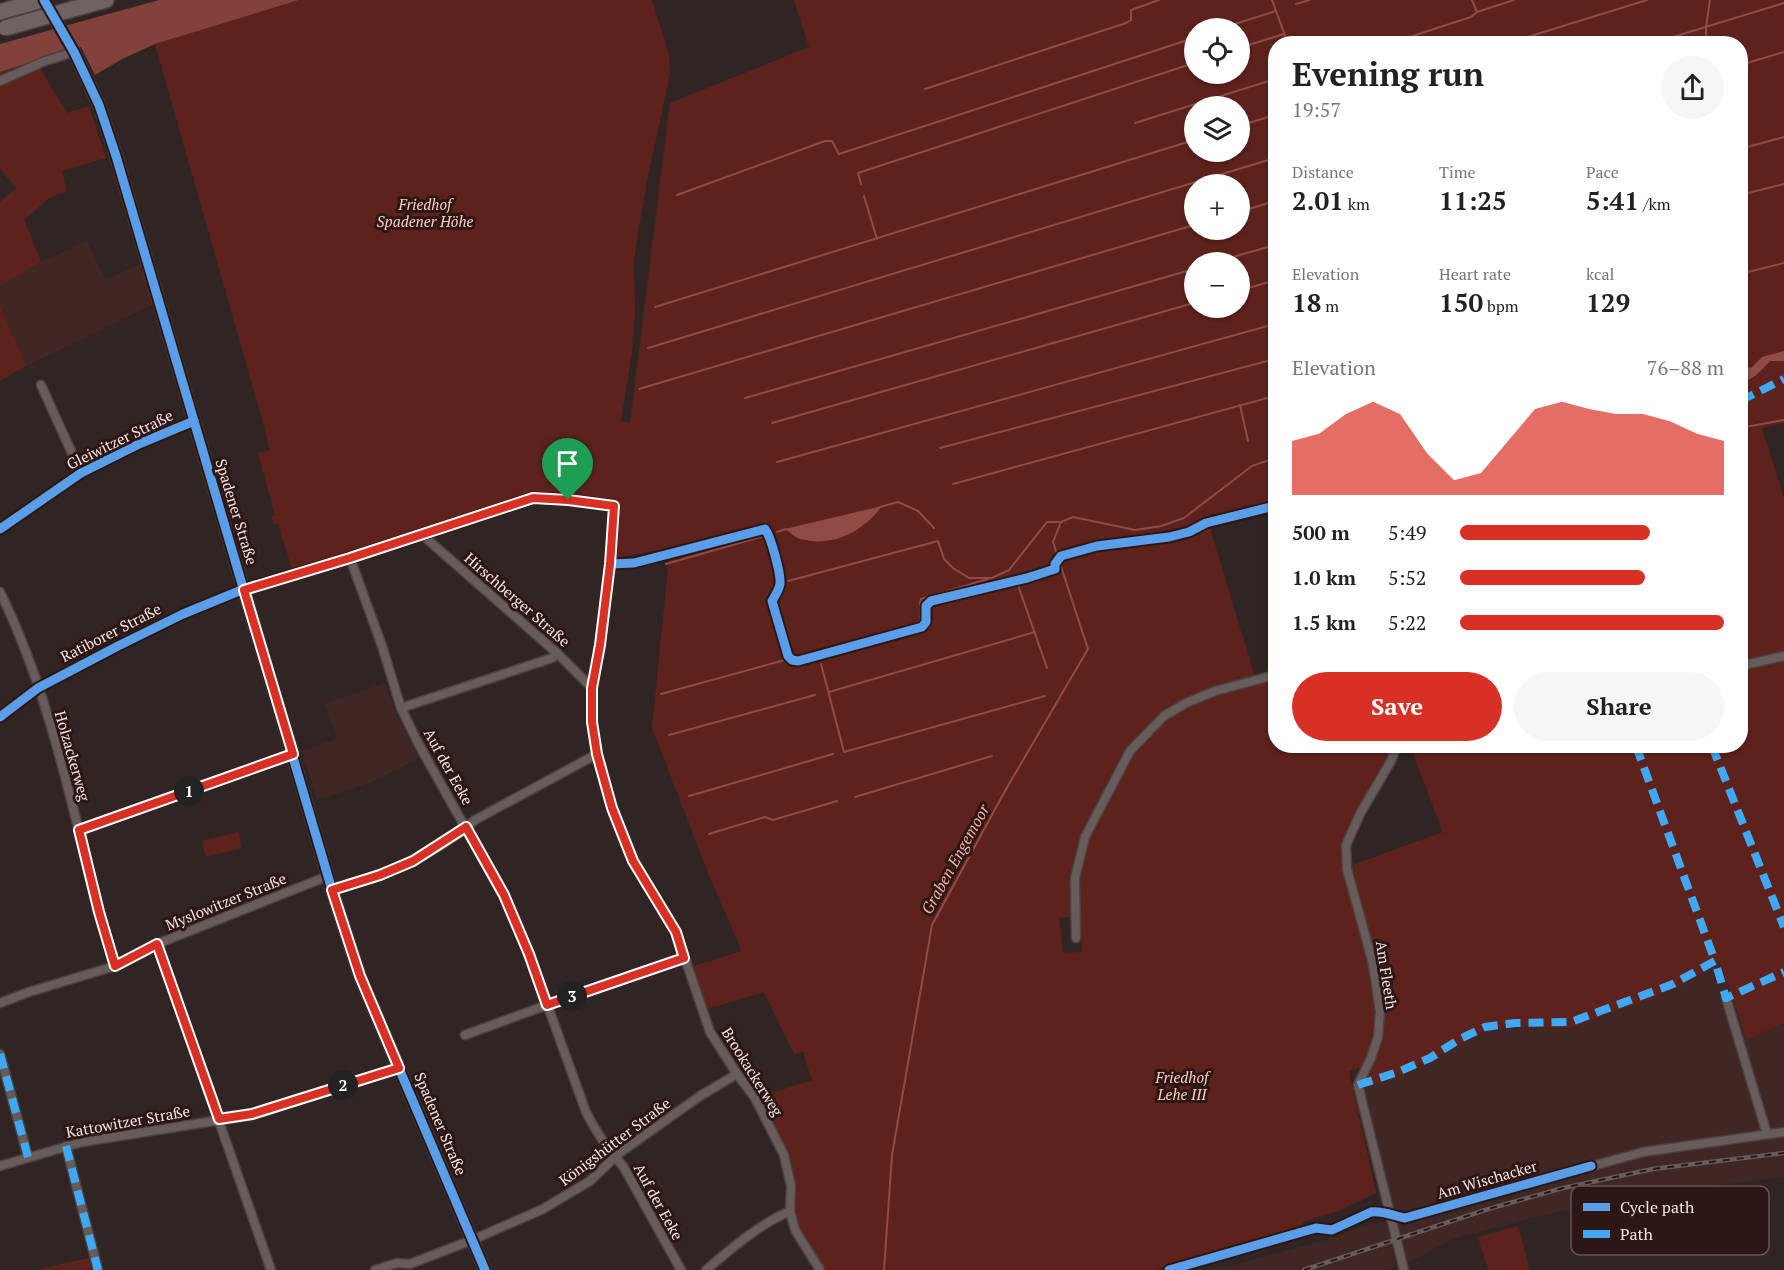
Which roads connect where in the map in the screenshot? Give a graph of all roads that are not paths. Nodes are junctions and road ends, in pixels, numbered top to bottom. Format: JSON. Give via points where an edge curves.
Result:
{"nodes":[{"id":1,"x":43,"y":0,"type":"edge"},
{"id":2,"x":106,"y":0,"type":"edge"},
{"id":3,"x":0,"y":12,"type":"edge"},
{"id":4,"x":3,"y":29,"type":"edge"},
{"id":5,"x":74,"y":52,"type":"junction"},
{"id":6,"x":0,"y":81,"type":"edge"},
{"id":7,"x":41,"y":384,"type":"dead end"},
{"id":8,"x":194,"y":421,"type":"junction"},
{"id":9,"x":81,"y":473,"type":"junction"},
{"id":10,"x":614,"y":506,"type":"joint"},
{"id":11,"x":0,"y":529,"type":"edge"},
{"id":12,"x":425,"y":533,"type":"junction"},
{"id":13,"x":350,"y":558,"type":"junction"},
{"id":14,"x":244,"y":590,"type":"junction"},
{"id":15,"x":0,"y":592,"type":"edge"},
{"id":16,"x":558,"y":654,"type":"junction"},
{"id":17,"x":1784,"y":656,"type":"edge"},
{"id":18,"x":1748,"y":664,"type":"edge"},
{"id":19,"x":1268,"y":677,"type":"edge"},
{"id":20,"x":38,"y":688,"type":"junction"},
{"id":21,"x":592,"y":688,"type":"junction"},
{"id":22,"x":401,"y":708,"type":"junction"},
{"id":23,"x":0,"y":717,"type":"edge"},
{"id":24,"x":1394,"y":753,"type":"edge"},
{"id":25,"x":293,"y":754,"type":"junction"},
{"id":26,"x":597,"y":754,"type":"junction"},
{"id":27,"x":466,"y":827,"type":"junction"},
{"id":28,"x":79,"y":830,"type":"junction"},
{"id":29,"x":328,"y":876,"type":"junction"},
{"id":30,"x":332,"y":890,"type":"junction"},
{"id":31,"x":1077,"y":938,"type":"dead end"},
{"id":32,"x":157,"y":944,"type":"junction"},
{"id":33,"x":684,"y":958,"type":"junction"},
{"id":34,"x":115,"y":966,"type":"junction"},
{"id":35,"x":1726,"y":998,"type":"dead end"},
{"id":36,"x":0,"y":1003,"type":"edge"},
{"id":37,"x":547,"y":1005,"type":"junction"},
{"id":38,"x":465,"y":1035,"type":"dead end"},
{"id":39,"x":0,"y":1054,"type":"edge"},
{"id":40,"x":399,"y":1068,"type":"junction"},
{"id":41,"x":737,"y":1074,"type":"junction"},
{"id":42,"x":219,"y":1119,"type":"junction"},
{"id":43,"x":1784,"y":1132,"type":"edge"},
{"id":44,"x":1767,"y":1134,"type":"junction"},
{"id":45,"x":66,"y":1146,"type":"junction"},
{"id":46,"x":28,"y":1157,"type":"junction"},
{"id":47,"x":614,"y":1157,"type":"junction"},
{"id":48,"x":0,"y":1166,"type":"edge"},
{"id":49,"x":790,"y":1211,"type":"junction"},
{"id":50,"x":1391,"y":1216,"type":"junction"},
{"id":51,"x":472,"y":1240,"type":"junction"},
{"id":52,"x":98,"y":1270,"type":"edge"},
{"id":53,"x":272,"y":1270,"type":"edge"},
{"id":54,"x":375,"y":1270,"type":"edge"},
{"id":55,"x":485,"y":1270,"type":"edge"},
{"id":56,"x":681,"y":1270,"type":"edge"},
{"id":57,"x":706,"y":1270,"type":"edge"},
{"id":58,"x":820,"y":1270,"type":"edge"},
{"id":59,"x":1404,"y":1270,"type":"edge"}],
"edges":[{"from":1,"to":3,"type":"highway"},
{"from":1,"to":5,"type":"street","name":"Spadener Straße"},
{"from":2,"to":4,"type":"highway","bridge":true},
{"from":5,"to":6,"type":"street"},
{"from":5,"to":8,"type":"street","name":"Spadener Straße","via":[[110,136]]},
{"from":7,"to":9,"type":"street"},
{"from":8,"to":9,"type":"street","name":"Gleiwitzer Straße"},
{"from":8,"to":14,"type":"street","name":"Spadener Straße"},
{"from":9,"to":11,"type":"street","name":"Gleiwitzer Straße"},
{"from":10,"to":12,"type":"street","name":"Ratiborer Straße","via":[[533,498]]},
{"from":10,"to":21,"type":"street","name":"Brookackerweg"},
{"from":12,"to":13,"type":"street","name":"Ratiborer Straße"},
{"from":12,"to":16,"type":"street","name":"Hirschberger Straße","via":[[428,540]]},
{"from":13,"to":14,"type":"street","name":"Ratiborer Straße"},
{"from":13,"to":22,"type":"street","name":"Auf der Eeke"},
{"from":14,"to":20,"type":"street","name":"Ratiborer Straße","via":[[174,618]]},
{"from":14,"to":25,"type":"street","name":"Spadener Straße"},
{"from":15,"to":20,"type":"street","name":"Holzackerweg"},
{"from":16,"to":21,"type":"street","name":"Hirschberger Straße"},
{"from":16,"to":22,"type":"street"},
{"from":17,"to":18,"type":"street"},
{"from":19,"to":31,"type":"street","via":[[1215,691],[1186,704],[1164,716],[1130,751],[1085,837],[1076,878]]},
{"from":20,"to":23,"type":"street","name":"Ratiborer Straße"},
{"from":20,"to":28,"type":"street","name":"Holzackerweg"},
{"from":21,"to":26,"type":"street","name":"Brookackerweg"},
{"from":22,"to":27,"type":"street","name":"Auf der Eeke"},
{"from":24,"to":50,"type":"street","name":"Am Fleeth","via":[[1346,845],[1347,869],[1373,964],[1380,1012],[1378,1037],[1358,1085]]},
{"from":25,"to":28,"type":"street"},
{"from":25,"to":29,"type":"street","name":"Spadener Straße"},
{"from":26,"to":27,"type":"street"},
{"from":26,"to":33,"type":"street","name":"Brookackerweg","via":[[612,808],[633,861],[676,932]]},
{"from":27,"to":30,"type":"street","via":[[413,861]]},
{"from":27,"to":37,"type":"street","name":"Auf der Eeke","via":[[504,895]]},
{"from":28,"to":34,"type":"street","name":"Holzackerweg"},
{"from":29,"to":30,"type":"street","name":"Spadener Straße"},
{"from":29,"to":32,"type":"street","name":"Myslowitzer Straße"},
{"from":30,"to":40,"type":"street","name":"Spadener Straße","via":[[360,976]]},
{"from":32,"to":34,"type":"street","name":"Myslowitzer Straße"},
{"from":32,"to":42,"type":"street"},
{"from":33,"to":37,"type":"street"},
{"from":33,"to":41,"type":"street","name":"Brookackerweg","via":[[710,1032]]},
{"from":34,"to":36,"type":"street","name":"Myslowitzer Straße"},
{"from":35,"to":44,"type":"street"},
{"from":37,"to":38,"type":"street"},
{"from":37,"to":47,"type":"street","name":"Auf der Eeke","via":[[586,1112]]},
{"from":39,"to":46,"type":"street"},
{"from":40,"to":42,"type":"street","name":"Kattowitzer Straße","via":[[252,1114]]},
{"from":40,"to":51,"type":"street","name":"Spadener Straße"},
{"from":41,"to":47,"type":"street","name":"Königshütter Straße"},
{"from":41,"to":49,"type":"street","name":"Brookackerweg","via":[[756,1100],[783,1155],[791,1186]]},
{"from":42,"to":45,"type":"street","name":"Kattowitzer Straße"},
{"from":42,"to":53,"type":"street"},
{"from":43,"to":44,"type":"street","name":"Am Wischacker"},
{"from":44,"to":50,"type":"street","name":"Am Wischacker","via":[[1643,1152],[1405,1218]]},
{"from":45,"to":46,"type":"street","name":"Kattowitzer Straße"},
{"from":45,"to":52,"type":"street"},
{"from":46,"to":48,"type":"street","name":"Kattowitzer Straße"},
{"from":47,"to":51,"type":"street","name":"Königshütter Straße","via":[[590,1181],[543,1209]]},
{"from":47,"to":56,"type":"street","name":"Auf der Eeke","via":[[623,1166]]},
{"from":49,"to":57,"type":"street","via":[[772,1219]]},
{"from":49,"to":58,"type":"street","name":"Brookackerweg","via":[[795,1230]]},
{"from":50,"to":59,"type":"street","name":"Am Fleeth"},
{"from":51,"to":54,"type":"street","name":"Königshütter Straße","via":[[410,1264],[397,1263]]},
{"from":51,"to":55,"type":"street","name":"Spadener Straße"}]}
